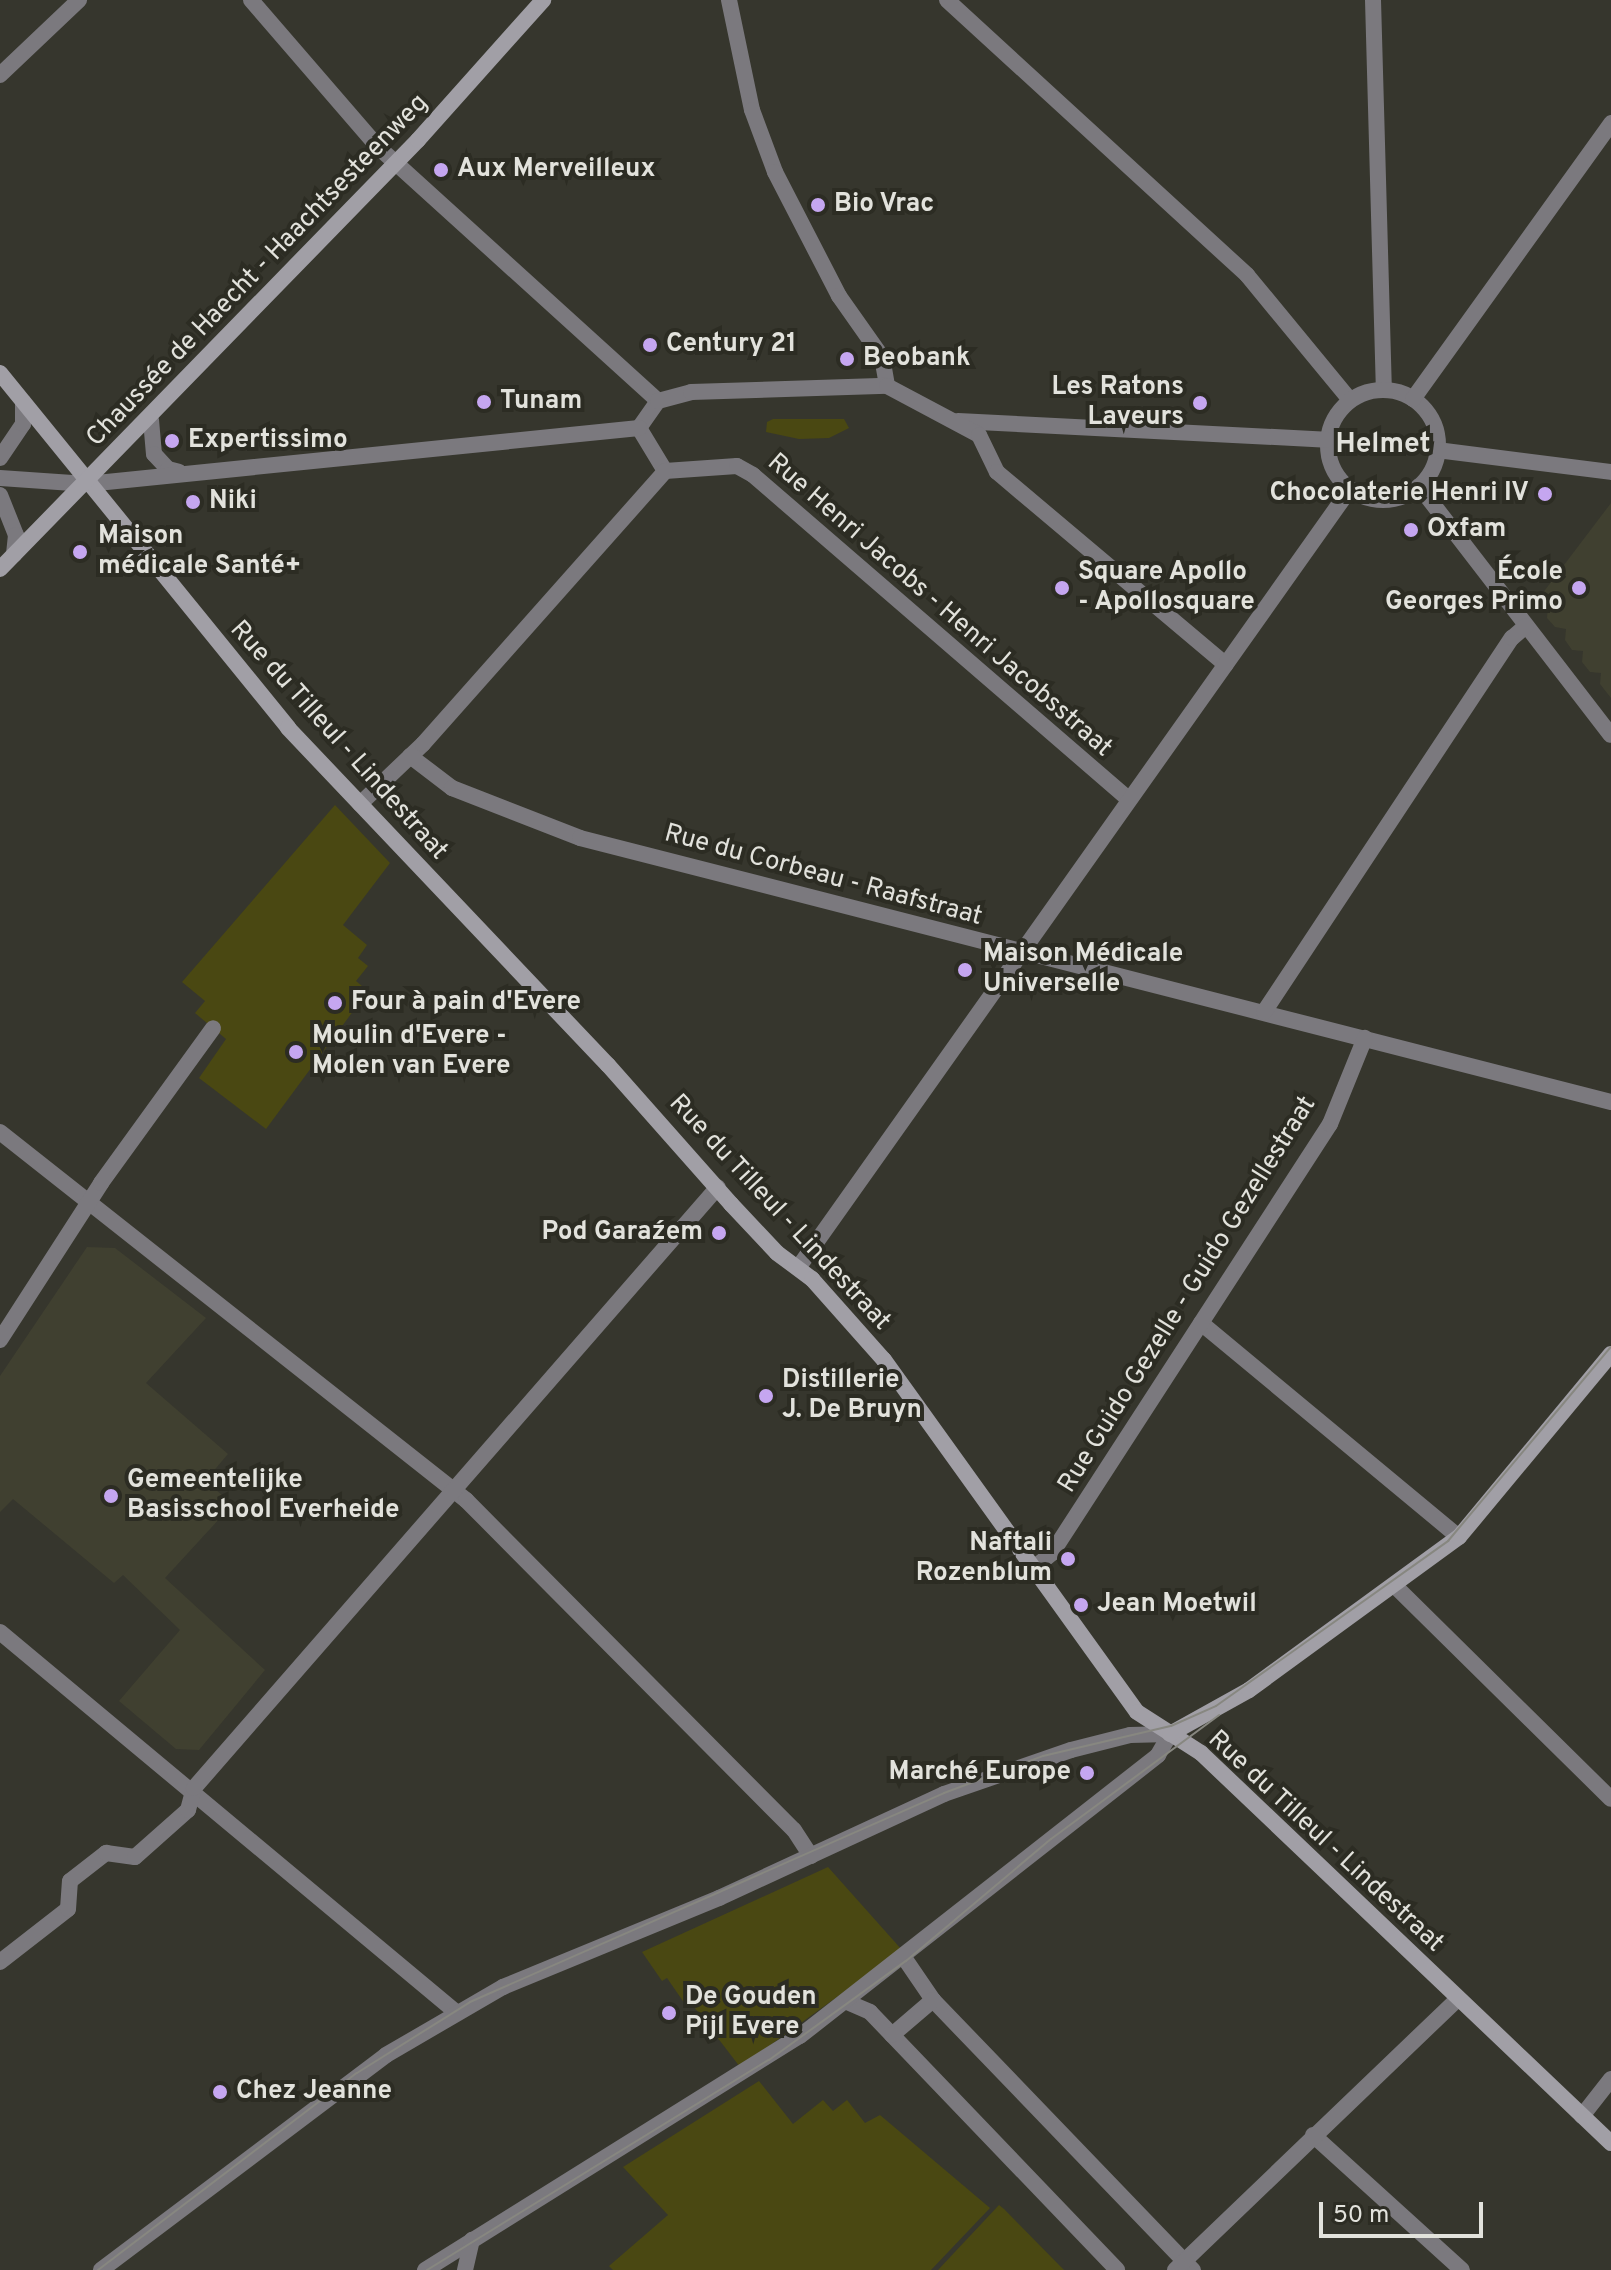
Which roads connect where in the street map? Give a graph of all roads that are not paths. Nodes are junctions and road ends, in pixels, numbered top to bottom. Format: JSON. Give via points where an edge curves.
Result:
{"nodes":[{"id":1,"x":79,"y":0,"type":"edge"},
{"id":2,"x":251,"y":0,"type":"edge"},
{"id":3,"x":543,"y":0,"type":"edge"},
{"id":4,"x":729,"y":0,"type":"edge"},
{"id":5,"x":947,"y":0,"type":"edge"},
{"id":6,"x":1373,"y":0,"type":"edge"},
{"id":7,"x":0,"y":75,"type":"edge"},
{"id":8,"x":1611,"y":123,"type":"edge"},
{"id":9,"x":395,"y":164,"type":"junction"},
{"id":10,"x":0,"y":373,"type":"edge"},
{"id":11,"x":887,"y":386,"type":"junction"},
{"id":12,"x":1384,"y":390,"type":"junction"},
{"id":13,"x":1413,"y":399,"type":"junction"},
{"id":14,"x":1350,"y":400,"type":"junction"},
{"id":15,"x":658,"y":401,"type":"junction"},
{"id":16,"x":23,"y":402,"type":"junction"},
{"id":17,"x":151,"y":420,"type":"junction"},
{"id":18,"x":949,"y":421,"type":"junction"},
{"id":19,"x":639,"y":428,"type":"junction"},
{"id":20,"x":1327,"y":440,"type":"junction"},
{"id":21,"x":1437,"y":450,"type":"junction"},
{"id":22,"x":0,"y":458,"type":"edge"},
{"id":23,"x":665,"y":471,"type":"junction"},
{"id":24,"x":181,"y":472,"type":"junction"},
{"id":25,"x":1611,"y":472,"type":"edge"},
{"id":26,"x":0,"y":478,"type":"edge"},
{"id":27,"x":87,"y":484,"type":"junction"},
{"id":28,"x":1419,"y":486,"type":"junction"},
{"id":29,"x":1350,"y":489,"type":"junction"},
{"id":30,"x":0,"y":495,"type":"edge"},
{"id":31,"x":14,"y":555,"type":"junction"},
{"id":32,"x":0,"y":569,"type":"edge"},
{"id":33,"x":1526,"y":626,"type":"junction"},
{"id":34,"x":1226,"y":665,"type":"junction"},
{"id":35,"x":1611,"y":735,"type":"edge"},
{"id":36,"x":410,"y":756,"type":"junction"},
{"id":37,"x":1128,"y":799,"type":"junction"},
{"id":38,"x":360,"y":804,"type":"junction"},
{"id":39,"x":1025,"y":950,"type":"junction"},
{"id":40,"x":1264,"y":1012,"type":"junction"},
{"id":41,"x":213,"y":1028,"type":"dead end"},
{"id":42,"x":1365,"y":1038,"type":"junction"},
{"id":43,"x":1611,"y":1102,"type":"edge"},
{"id":44,"x":0,"y":1132,"type":"edge"},
{"id":45,"x":718,"y":1187,"type":"junction"},
{"id":46,"x":89,"y":1203,"type":"junction"},
{"id":47,"x":798,"y":1268,"type":"junction"},
{"id":48,"x":1201,"y":1323,"type":"junction"},
{"id":49,"x":0,"y":1340,"type":"edge"},
{"id":50,"x":1609,"y":1362,"type":"edge"},
{"id":51,"x":453,"y":1488,"type":"junction"},
{"id":52,"x":1459,"y":1537,"type":"junction"},
{"id":53,"x":1035,"y":1567,"type":"junction"},
{"id":54,"x":1395,"y":1586,"type":"junction"},
{"id":55,"x":2,"y":1637,"type":"edge"},
{"id":56,"x":1170,"y":1734,"type":"junction"},
{"id":57,"x":194,"y":1788,"type":"junction"},
{"id":58,"x":1611,"y":1799,"type":"edge"},
{"id":59,"x":811,"y":1856,"type":"junction"},
{"id":60,"x":905,"y":1959,"type":"junction"},
{"id":61,"x":0,"y":1962,"type":"edge"},
{"id":62,"x":1458,"y":1999,"type":"junction"},
{"id":63,"x":933,"y":2000,"type":"junction"},
{"id":64,"x":847,"y":2002,"type":"junction"},
{"id":65,"x":456,"y":2012,"type":"junction"},
{"id":66,"x":892,"y":2035,"type":"junction"},
{"id":67,"x":1611,"y":2079,"type":"edge"},
{"id":68,"x":1582,"y":2116,"type":"junction"},
{"id":69,"x":1313,"y":2135,"type":"junction"},
{"id":70,"x":1611,"y":2143,"type":"edge"},
{"id":71,"x":472,"y":2240,"type":"junction"},
{"id":72,"x":1184,"y":2267,"type":"edge"},
{"id":73,"x":101,"y":2270,"type":"edge"},
{"id":74,"x":425,"y":2270,"type":"edge"},
{"id":75,"x":465,"y":2270,"type":"edge"},
{"id":76,"x":1117,"y":2270,"type":"edge"},
{"id":77,"x":1462,"y":2270,"type":"edge"}],
"edges":[{"from":1,"to":7,"type":"street"},
{"from":2,"to":9,"type":"street"},
{"from":3,"to":9,"type":"street","name":"Chaussée de Haecht - Haachtsesteenweg"},
{"from":4,"to":11,"type":"street","via":[[752,110],[775,172],[839,296],[882,357]]},
{"from":5,"to":14,"type":"street","via":[[1247,275]]},
{"from":6,"to":12,"type":"street"},
{"from":8,"to":13,"type":"street"},
{"from":9,"to":15,"type":"street"},
{"from":9,"to":17,"type":"street","name":"Chaussée de Haecht - Haachtsesteenweg"},
{"from":10,"to":16,"type":"street","name":"Rue du Tilleul - Lindestraat"},
{"from":11,"to":15,"type":"street","via":[[691,392]]},
{"from":11,"to":18,"type":"street"},
{"from":12,"to":13,"type":"street"},
{"from":12,"to":14,"type":"street"},
{"from":13,"to":21,"type":"street","via":[[1432,422]]},
{"from":14,"to":20,"type":"street","via":[[1331,425]]},
{"from":15,"to":19,"type":"street"},
{"from":16,"to":22,"type":"street","via":[[23,424]]},
{"from":16,"to":27,"type":"street","name":"Rue du Tilleul - Lindestraat"},
{"from":17,"to":24,"type":"street","via":[[154,454],[168,469]]},
{"from":17,"to":27,"type":"street","name":"Chaussée de Haecht - Haachtsesteenweg"},
{"from":18,"to":20,"type":"street"},
{"from":18,"to":34,"type":"street","via":[[979,435],[997,472]]},
{"from":19,"to":23,"type":"street"},
{"from":19,"to":24,"type":"street"},
{"from":20,"to":29,"type":"street","via":[[1332,468]]},
{"from":21,"to":25,"type":"street"},
{"from":21,"to":28,"type":"street"},
{"from":23,"to":36,"type":"street"},
{"from":23,"to":37,"type":"street","name":"Rue Henri Jacobs - Henri Jacobsstraat","via":[[737,466],[753,475]]},
{"from":24,"to":27,"type":"street"},
{"from":26,"to":27,"type":"street"},
{"from":27,"to":31,"type":"street","name":"Chaussée de Haecht - Haachtsesteenweg"},
{"from":27,"to":38,"type":"street","name":"Rue du Tilleul - Lindestraat","via":[[288,728]]},
{"from":28,"to":29,"type":"street","via":[[1385,500]]},
{"from":28,"to":33,"type":"street"},
{"from":29,"to":34,"type":"street"},
{"from":30,"to":31,"type":"street","via":[[16,535]]},
{"from":31,"to":32,"type":"street","name":"Chaussée de Haecht - Haachtsesteenweg"},
{"from":33,"to":35,"type":"street"},
{"from":33,"to":40,"type":"street","via":[[1495,663]]},
{"from":34,"to":37,"type":"street"},
{"from":36,"to":38,"type":"street"},
{"from":36,"to":39,"type":"street","name":"Rue du Corbeau - Raafstraat","via":[[452,788],[580,838]]},
{"from":37,"to":39,"type":"street"},
{"from":38,"to":45,"type":"street","name":"Rue du Tilleul - Lindestraat"},
{"from":39,"to":40,"type":"street","name":"Rue du Corbeau - Raafstraat"},
{"from":39,"to":47,"type":"street"},
{"from":40,"to":42,"type":"street","name":"Rue du Corbeau - Raafstraat"},
{"from":41,"to":46,"type":"street"},
{"from":42,"to":43,"type":"street","name":"Rue du Corbeau - Raafstraat"},
{"from":42,"to":48,"type":"street","name":"Rue Guido Gezelle - Guido Gezellestraat","via":[[1330,1124]]},
{"from":44,"to":46,"type":"street"},
{"from":45,"to":47,"type":"street","name":"Rue du Tilleul - Lindestraat","via":[[777,1253]]},
{"from":45,"to":51,"type":"street"},
{"from":46,"to":49,"type":"street"},
{"from":46,"to":51,"type":"street"},
{"from":47,"to":53,"type":"street","name":"Rue du Tilleul - Lindestraat","via":[[884,1360]]},
{"from":48,"to":52,"type":"street"},
{"from":48,"to":53,"type":"street","name":"Rue Guido Gezelle - Guido Gezellestraat","via":[[1052,1553]]},
{"from":50,"to":52,"type":"street"},
{"from":51,"to":57,"type":"street"},
{"from":51,"to":59,"type":"street","via":[[794,1830]]},
{"from":52,"to":54,"type":"street"},
{"from":53,"to":56,"type":"street","name":"Rue du Tilleul - Lindestraat","via":[[1137,1712]]},
{"from":54,"to":56,"type":"street","via":[[1249,1690]]},
{"from":54,"to":58,"type":"street"},
{"from":55,"to":57,"type":"street"},
{"from":56,"to":59,"type":"street","via":[[1130,1735],[1043,1758],[944,1794]]},
{"from":56,"to":60,"type":"street","via":[[1158,1755]]},
{"from":56,"to":62,"type":"street","name":"Rue du Tilleul - Lindestraat","via":[[1206,1758]]},
{"from":57,"to":61,"type":"street","via":[[188,1810],[169,1830],[135,1857],[106,1853],[70,1881],[68,1909]]},
{"from":57,"to":65,"type":"street"},
{"from":59,"to":65,"type":"street","via":[[531,1974]]},
{"from":60,"to":63,"type":"street"},
{"from":60,"to":64,"type":"street"},
{"from":62,"to":68,"type":"street","name":"Rue du Tilleul - Lindestraat"},
{"from":62,"to":69,"type":"street"},
{"from":63,"to":66,"type":"street"},
{"from":63,"to":72,"type":"street"},
{"from":64,"to":66,"type":"street","via":[[870,2012]]},
{"from":64,"to":71,"type":"street","via":[[733,2082]]},
{"from":65,"to":73,"type":"street","via":[[348,2081]]},
{"from":66,"to":76,"type":"street"},
{"from":67,"to":68,"type":"street"},
{"from":68,"to":70,"type":"street","name":"Rue du Tilleul - Lindestraat"},
{"from":69,"to":72,"type":"street"},
{"from":69,"to":77,"type":"street"},
{"from":71,"to":74,"type":"street"},
{"from":71,"to":75,"type":"street"}]}
